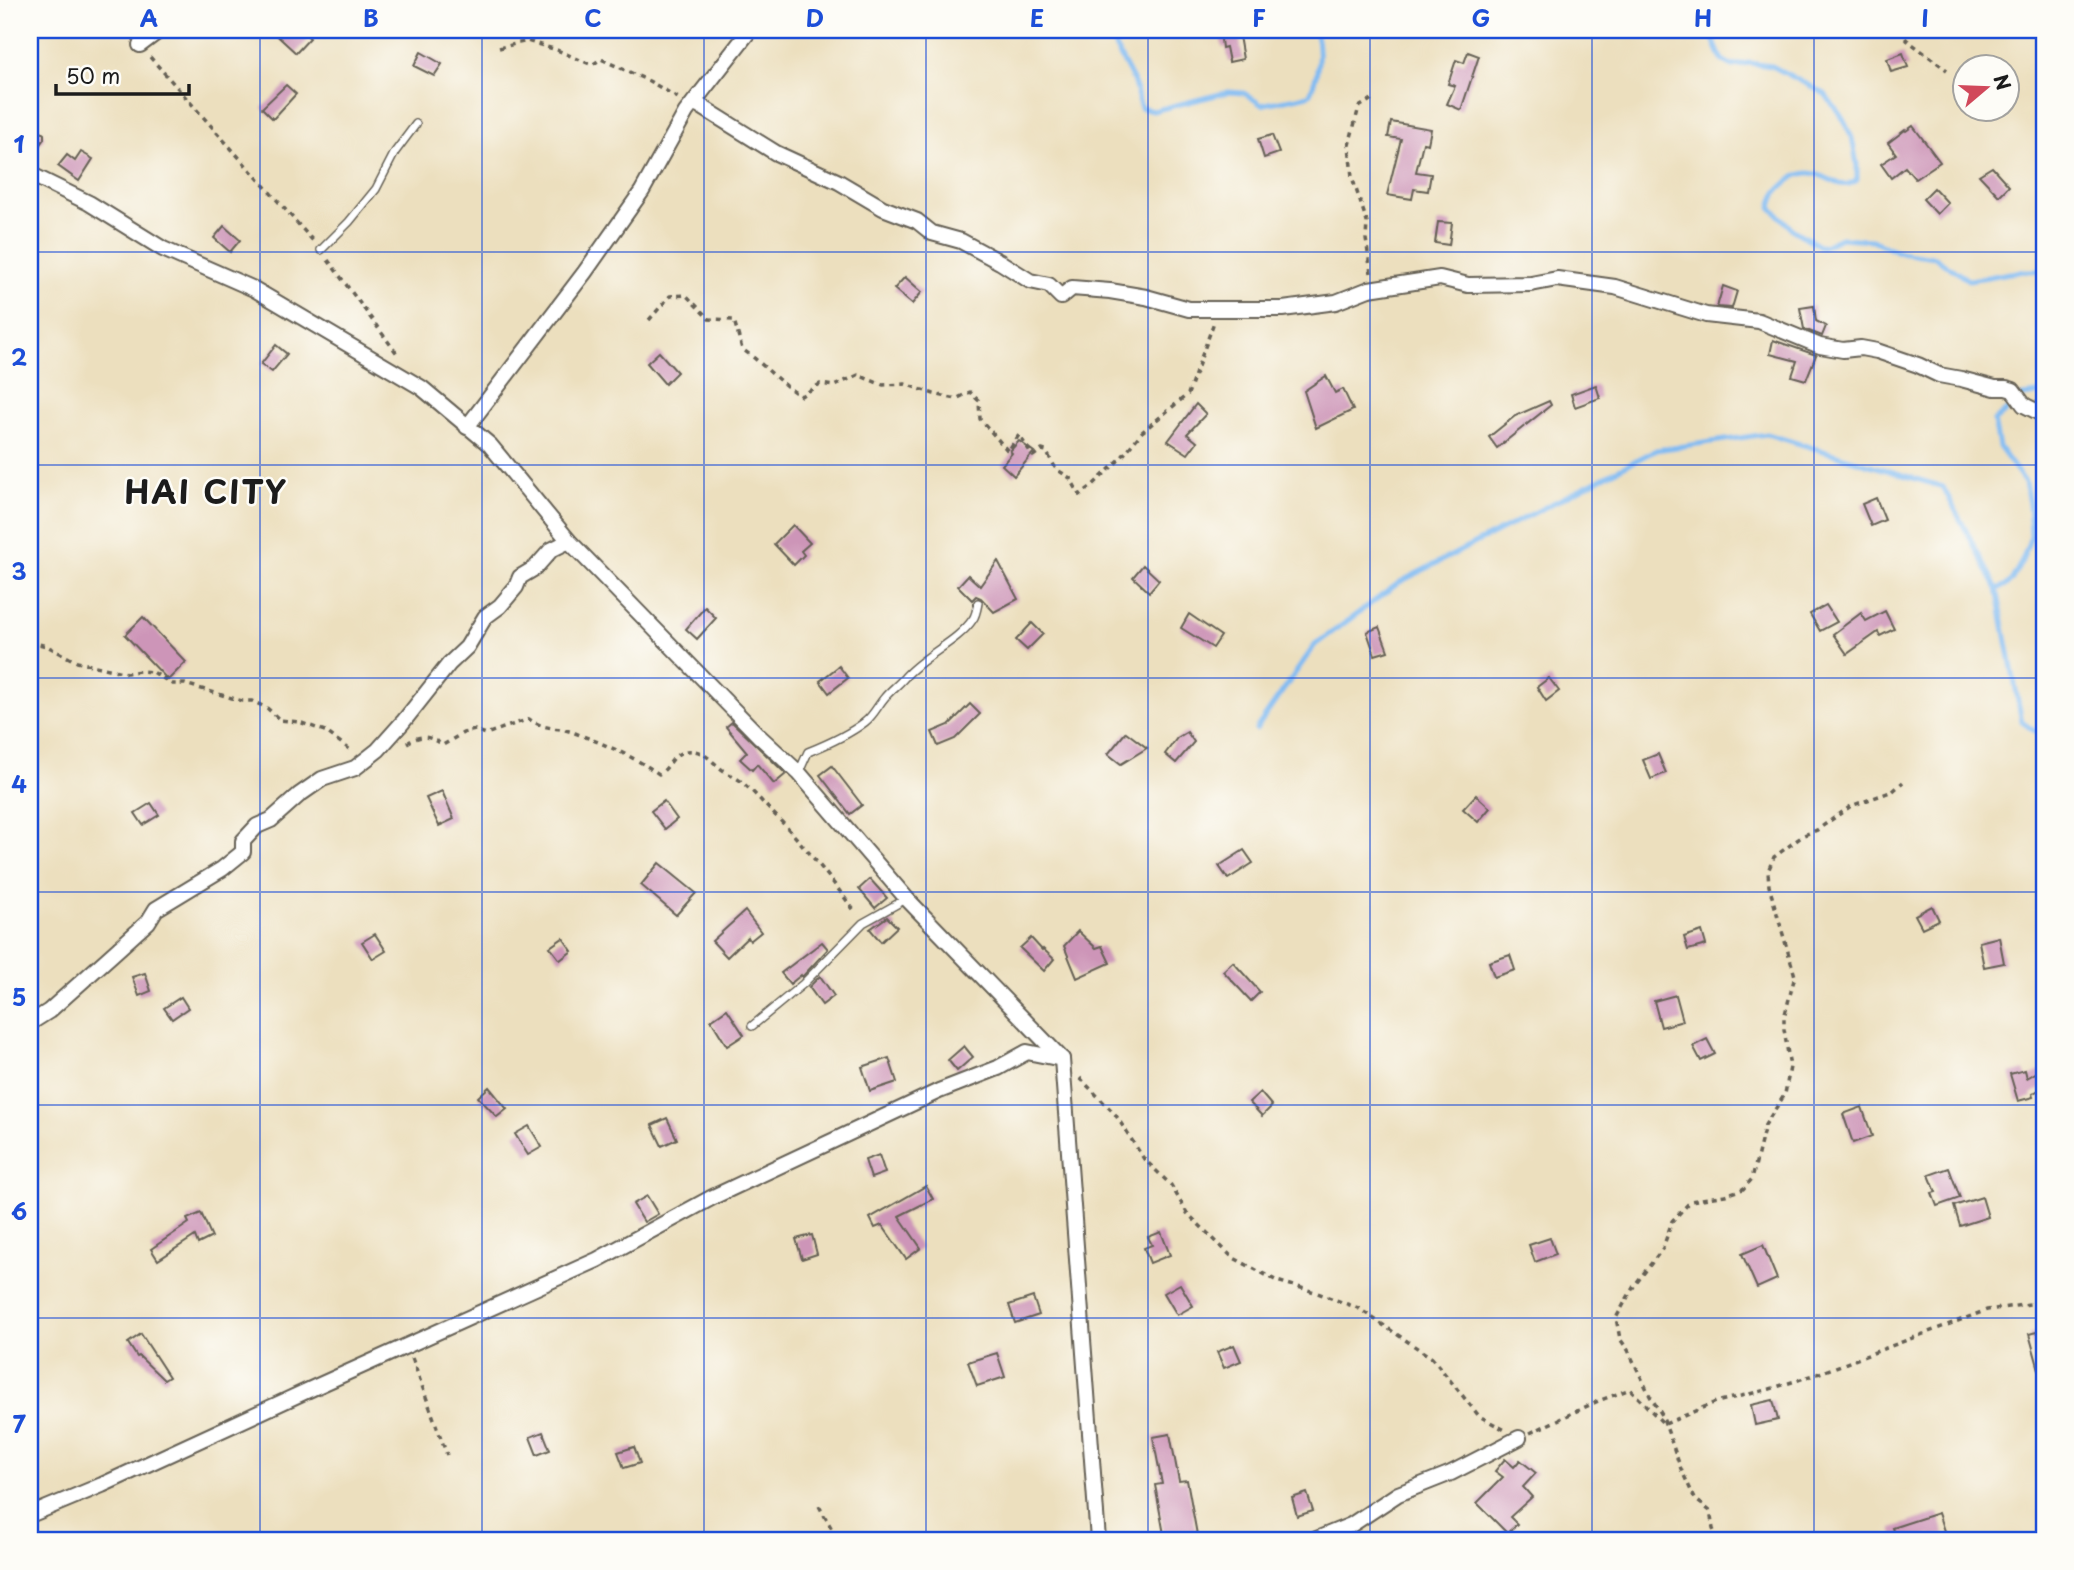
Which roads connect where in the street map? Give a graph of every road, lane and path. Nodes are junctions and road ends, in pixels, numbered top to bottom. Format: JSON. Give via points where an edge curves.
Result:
{"nodes":[{"id":1,"x":160,"y":30,"type":"edge"},
{"id":2,"x":750,"y":30,"type":"edge"},
{"id":3,"x":1899,"y":30,"type":"edge"},
{"id":4,"x":140,"y":45,"type":"joint"},
{"id":5,"x":499,"y":48,"type":"dead end"},
{"id":6,"x":1948,"y":70,"type":"dead end"},
{"id":7,"x":1372,"y":99,"type":"dead end"},
{"id":8,"x":694,"y":102,"type":"junction"},
{"id":9,"x":416,"y":124,"type":"dead end"},
{"id":10,"x":30,"y":174,"type":"edge"},
{"id":11,"x":321,"y":250,"type":"junction"},
{"id":12,"x":1369,"y":289,"type":"junction"},
{"id":13,"x":1218,"y":310,"type":"junction"},
{"id":14,"x":649,"y":320,"type":"dead end"},
{"id":15,"x":398,"y":356,"type":"dead end"},
{"id":16,"x":2044,"y":415,"type":"edge"},
{"id":17,"x":467,"y":426,"type":"junction"},
{"id":18,"x":569,"y":541,"type":"junction"},
{"id":19,"x":978,"y":603,"type":"dead end"},
{"id":20,"x":30,"y":642,"type":"edge"},
{"id":21,"x":405,"y":744,"type":"dead end"},
{"id":22,"x":365,"y":760,"type":"junction"},
{"id":23,"x":799,"y":773,"type":"junction"},
{"id":24,"x":1903,"y":782,"type":"dead end"},
{"id":25,"x":907,"y":899,"type":"junction"},
{"id":26,"x":863,"y":923,"type":"junction"},
{"id":27,"x":30,"y":1023,"type":"edge"},
{"id":28,"x":752,"y":1026,"type":"dead end"},
{"id":29,"x":1062,"y":1059,"type":"junction"},
{"id":30,"x":2044,"y":1303,"type":"edge"},
{"id":31,"x":408,"y":1345,"type":"junction"},
{"id":32,"x":1665,"y":1424,"type":"junction"},
{"id":33,"x":1519,"y":1438,"type":"junction"},
{"id":34,"x":447,"y":1455,"type":"dead end"},
{"id":35,"x":819,"y":1506,"type":"dead end"},
{"id":36,"x":30,"y":1515,"type":"edge"},
{"id":37,"x":838,"y":1540,"type":"edge"},
{"id":38,"x":1098,"y":1540,"type":"edge"},
{"id":39,"x":1314,"y":1540,"type":"edge"},
{"id":40,"x":1718,"y":1540,"type":"edge"}],
"edges":[{"from":1,"to":4,"type":"street"},
{"from":2,"to":8,"type":"street"},
{"from":3,"to":6,"type":"path"},
{"from":4,"to":11,"type":"path"},
{"from":5,"to":8,"type":"path","via":[[527,41],[592,65],[601,59]]},
{"from":7,"to":12,"type":"path","via":[[1359,107],[1349,145],[1352,177],[1367,222]]},
{"from":8,"to":13,"type":"street","via":[[776,153],[917,221],[932,233],[961,241],[1030,281],[1049,285],[1061,297],[1072,288],[1110,291],[1189,309]]},
{"from":8,"to":17,"type":"street","via":[[621,222]]},
{"from":9,"to":11,"type":"lane","via":[[376,189]]},
{"from":10,"to":17,"type":"street","via":[[89,203],[163,249],[254,289],[422,388]]},
{"from":11,"to":15,"type":"path"},
{"from":12,"to":13,"type":"street","via":[[1336,302]]},
{"from":12,"to":16,"type":"street","via":[[1440,278],[1468,285],[1557,279],[1615,287],[1706,315],[1759,321],[1820,346],[1877,351],[1939,376],[2013,390],[2024,405]]},
{"from":13,"to":14,"type":"path","via":[[1188,394],[1142,432],[1080,495],[1046,451],[1033,456],[1019,435],[1008,451],[980,419],[979,401],[970,392],[956,399],[905,384],[883,385],[858,375],[834,386],[821,384],[802,396],[742,349],[734,320],[709,319],[686,295],[670,296]]},
{"from":17,"to":18,"type":"street","via":[[490,445]]},
{"from":18,"to":22,"type":"street","via":[[520,577],[500,606],[485,617],[467,647]]},
{"from":18,"to":23,"type":"street"},
{"from":19,"to":23,"type":"lane","via":[[971,621],[903,679],[873,715],[808,752]]},
{"from":20,"to":22,"type":"path","via":[[76,662],[127,673],[153,672],[172,684],[252,701],[280,720],[325,731]]},
{"from":21,"to":26,"type":"path","via":[[425,736],[443,745],[463,733],[475,730],[486,734],[529,719],[541,727],[565,730],[622,752],[659,774],[677,755],[702,752],[779,818]]},
{"from":22,"to":27,"type":"street","via":[[322,779],[257,826],[243,841],[243,852],[156,909],[116,951]]},
{"from":23,"to":25,"type":"street"},
{"from":24,"to":32,"type":"path","via":[[1804,835],[1774,857],[1768,871],[1795,975],[1784,1018],[1790,1067],[1784,1094],[1765,1125],[1752,1179],[1743,1189],[1691,1201],[1672,1221],[1663,1248],[1616,1318],[1620,1339]]},
{"from":25,"to":26,"type":"lane"},
{"from":25,"to":29,"type":"street"},
{"from":26,"to":28,"type":"lane","via":[[803,984]]},
{"from":29,"to":31,"type":"street","via":[[1027,1052],[713,1197],[597,1260]]},
{"from":29,"to":33,"type":"path","via":[[1115,1114],[1143,1159],[1171,1185],[1186,1213],[1232,1257],[1277,1281],[1358,1308],[1432,1358],[1479,1416]]},
{"from":29,"to":38,"type":"street"},
{"from":30,"to":32,"type":"path","via":[[1987,1310],[1770,1390],[1716,1402]]},
{"from":31,"to":34,"type":"path"},
{"from":31,"to":36,"type":"street"},
{"from":32,"to":33,"type":"path","via":[[1630,1389]]},
{"from":32,"to":40,"type":"path","via":[[1695,1499],[1710,1511]]},
{"from":33,"to":39,"type":"street","via":[[1398,1494],[1351,1525]]},
{"from":35,"to":37,"type":"path"}]}
